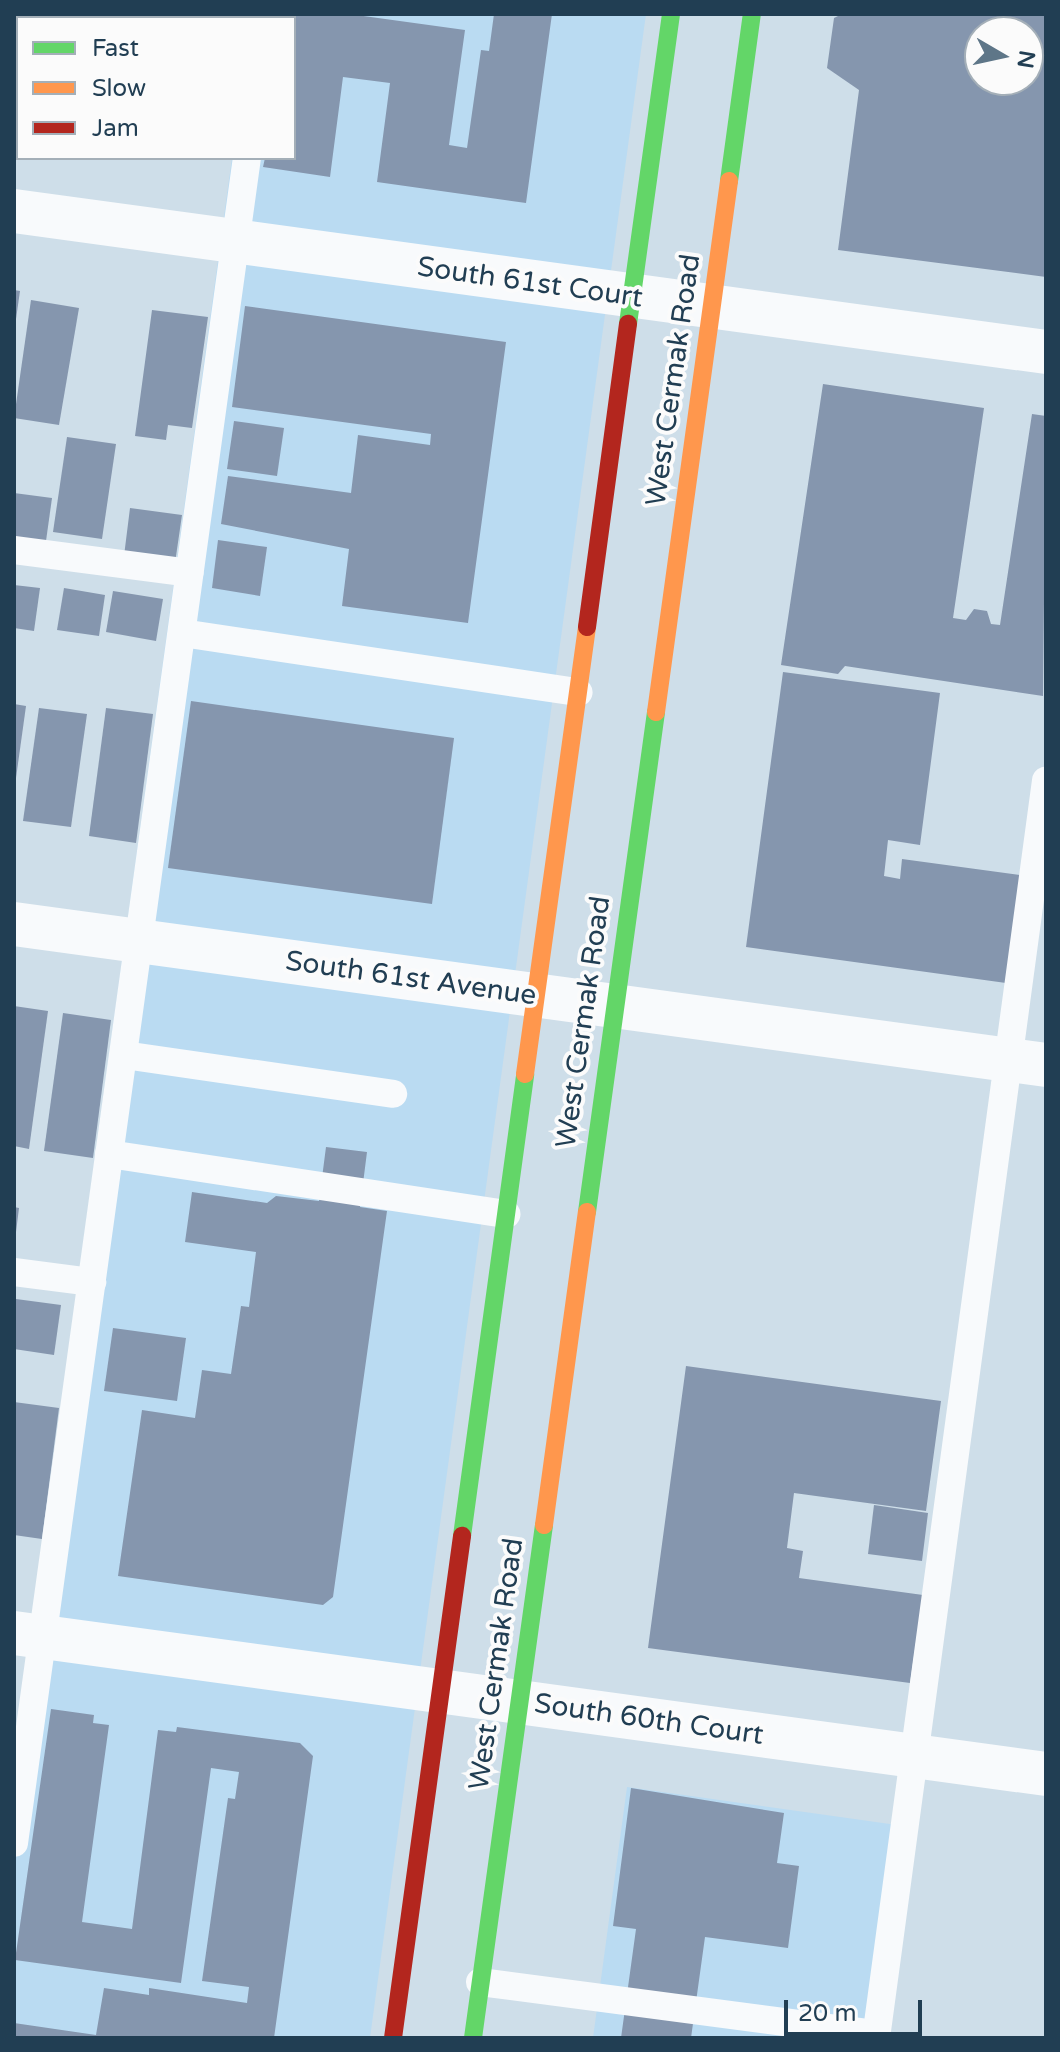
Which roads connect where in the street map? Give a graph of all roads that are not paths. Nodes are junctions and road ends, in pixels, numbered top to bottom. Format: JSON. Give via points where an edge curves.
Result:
{"nodes":[{"id":1,"x":671,"y":14,"type":"edge"},
{"id":2,"x":752,"y":14,"type":"edge"},
{"id":3,"x":247,"y":160,"type":"edge"},
{"id":4,"x":14,"y":211,"type":"edge"},
{"id":5,"x":236,"y":241,"type":"junction"},
{"id":6,"x":634,"y":296,"type":"junction"},
{"id":7,"x":711,"y":307,"type":"junction"},
{"id":8,"x":1046,"y":352,"type":"edge"},
{"id":9,"x":14,"y":550,"type":"edge"},
{"id":10,"x":190,"y":573,"type":"junction"},
{"id":11,"x":182,"y":633,"type":"junction"},
{"id":12,"x":579,"y":692,"type":"junction"},
{"id":13,"x":1046,"y":780,"type":"edge"},
{"id":14,"x":14,"y":924,"type":"edge"},
{"id":15,"x":139,"y":941,"type":"junction"},
{"id":16,"x":535,"y":995,"type":"junction"},
{"id":17,"x":613,"y":1006,"type":"junction"},
{"id":18,"x":124,"y":1055,"type":"junction"},
{"id":19,"x":1027,"y":1063,"type":"edge"},
{"id":20,"x":393,"y":1094,"type":"dead end"},
{"id":21,"x":109,"y":1154,"type":"junction"},
{"id":22,"x":506,"y":1214,"type":"junction"},
{"id":23,"x":14,"y":1272,"type":"edge"},
{"id":24,"x":92,"y":1282,"type":"junction"},
{"id":25,"x":29,"y":1635,"type":"edge"},
{"id":26,"x":439,"y":1692,"type":"junction"},
{"id":27,"x":519,"y":1701,"type":"junction"},
{"id":28,"x":917,"y":1756,"type":"junction"},
{"id":29,"x":1046,"y":1774,"type":"edge"},
{"id":30,"x":14,"y":1843,"type":"edge"},
{"id":31,"x":480,"y":1982,"type":"junction"},
{"id":32,"x":876,"y":2036,"type":"edge"},
{"id":33,"x":393,"y":2038,"type":"edge"},
{"id":34,"x":473,"y":2038,"type":"edge"}],
"edges":[{"from":1,"to":6,"type":"main road","name":"West Cermak Road"},
{"from":2,"to":7,"type":"main road","name":"West Cermak Road"},
{"from":3,"to":5,"type":"lane"},
{"from":4,"to":5,"type":"street","name":"South 61st Court"},
{"from":5,"to":6,"type":"street","name":"South 61st Court"},
{"from":5,"to":10,"type":"lane"},
{"from":6,"to":7,"type":"street","name":"South 61st Court"},
{"from":6,"to":12,"type":"main road","name":"West Cermak Road"},
{"from":7,"to":8,"type":"street","name":"South 61st Court"},
{"from":7,"to":17,"type":"main road","name":"West Cermak Road"},
{"from":9,"to":10,"type":"lane"},
{"from":10,"to":11,"type":"lane"},
{"from":11,"to":12,"type":"lane"},
{"from":11,"to":15,"type":"lane"},
{"from":12,"to":16,"type":"main road","name":"West Cermak Road"},
{"from":13,"to":19,"type":"lane"},
{"from":14,"to":15,"type":"street","name":"South 61st Avenue"},
{"from":15,"to":16,"type":"street","name":"South 61st Avenue"},
{"from":15,"to":18,"type":"lane"},
{"from":16,"to":17,"type":"street","name":"South 61st Avenue"},
{"from":16,"to":22,"type":"main road","name":"West Cermak Road"},
{"from":17,"to":19,"type":"street","name":"South 61st Avenue"},
{"from":17,"to":27,"type":"main road","name":"West Cermak Road"},
{"from":18,"to":20,"type":"lane"},
{"from":18,"to":21,"type":"lane"},
{"from":19,"to":28,"type":"lane"},
{"from":21,"to":22,"type":"lane"},
{"from":21,"to":24,"type":"lane"},
{"from":22,"to":26,"type":"main road","name":"West Cermak Road"},
{"from":23,"to":24,"type":"lane"},
{"from":24,"to":25,"type":"lane"},
{"from":25,"to":26,"type":"street","name":"South 60th Court"},
{"from":25,"to":30,"type":"lane"},
{"from":26,"to":27,"type":"street","name":"South 60th Court"},
{"from":26,"to":33,"type":"main road","name":"West Cermak Road"},
{"from":27,"to":28,"type":"street","name":"South 60th Court"},
{"from":27,"to":31,"type":"main road","name":"West Cermak Road"},
{"from":28,"to":29,"type":"street","name":"South 60th Court"},
{"from":28,"to":32,"type":"lane"},
{"from":31,"to":32,"type":"lane"},
{"from":31,"to":34,"type":"main road","name":"West Cermak Road"}]}
